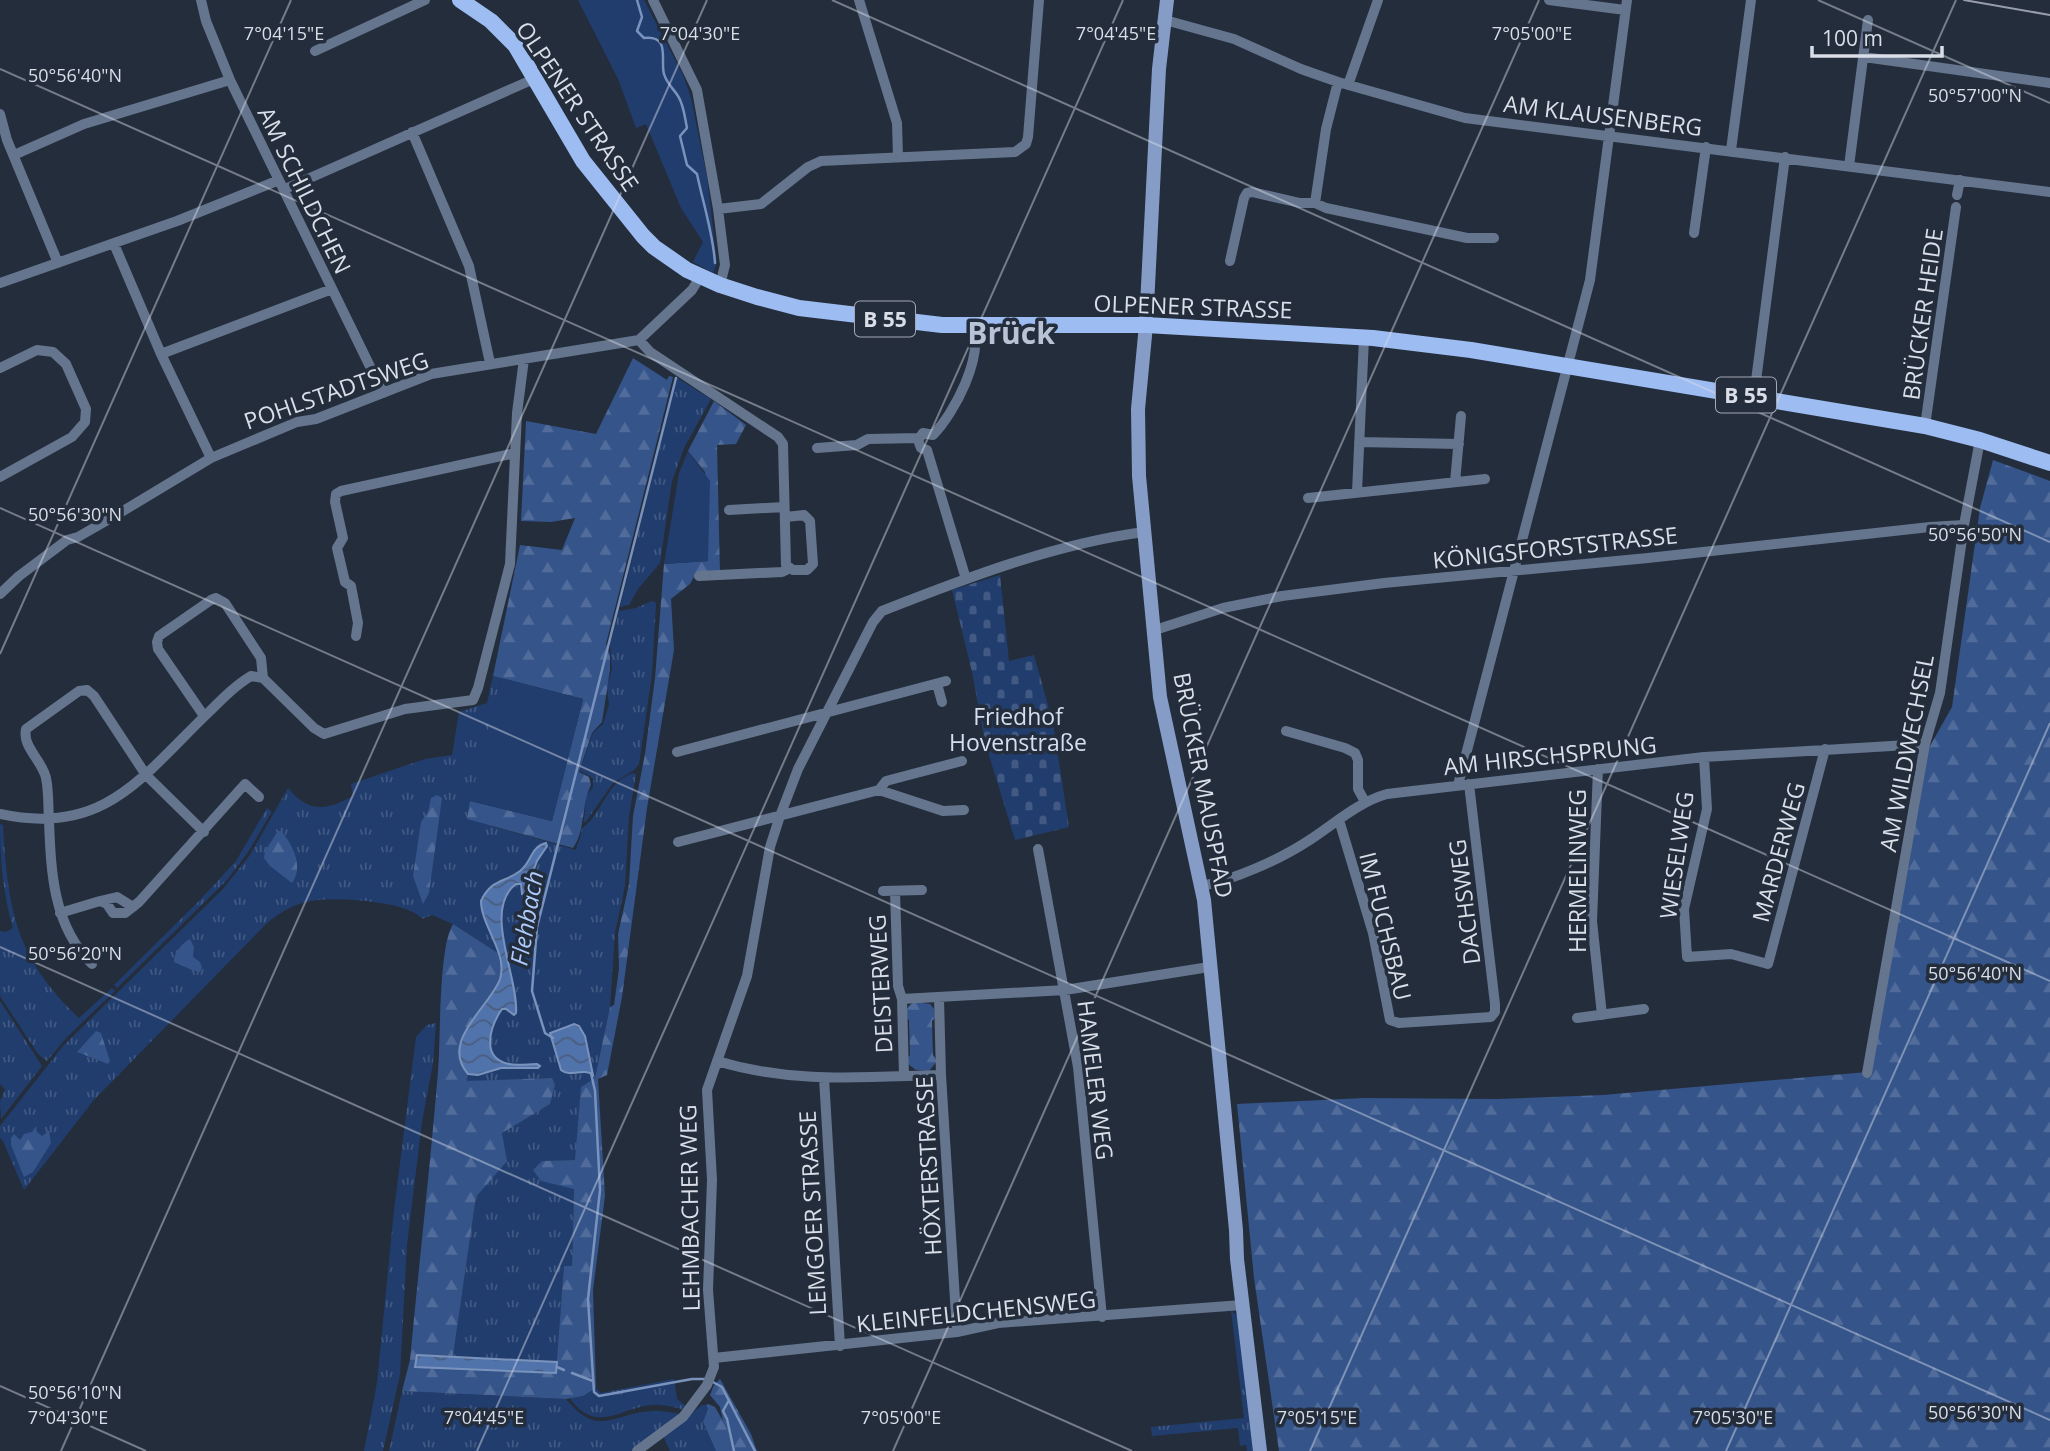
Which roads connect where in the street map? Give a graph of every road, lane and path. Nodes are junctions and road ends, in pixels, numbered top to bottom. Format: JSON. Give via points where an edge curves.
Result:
{"nodes":[{"id":1,"x":201,"y":0,"type":"edge"},
{"id":2,"x":425,"y":0,"type":"edge"},
{"id":3,"x":460,"y":0,"type":"edge"},
{"id":4,"x":653,"y":0,"type":"edge"},
{"id":5,"x":859,"y":0,"type":"edge"},
{"id":6,"x":1039,"y":0,"type":"edge"},
{"id":7,"x":1167,"y":0,"type":"edge"},
{"id":8,"x":1378,"y":0,"type":"edge"},
{"id":9,"x":1549,"y":0,"type":"edge"},
{"id":10,"x":1751,"y":0,"type":"edge"},
{"id":11,"x":1626,"y":5,"type":"edge"},
{"id":12,"x":1165,"y":20,"type":"junction"},
{"id":13,"x":1868,"y":20,"type":"dead end"},
{"id":14,"x":315,"y":51,"type":"dead end"},
{"id":15,"x":1864,"y":57,"type":"junction"},
{"id":16,"x":536,"y":78,"type":"junction"},
{"id":17,"x":230,"y":80,"type":"junction"},
{"id":18,"x":1343,"y":83,"type":"junction"},
{"id":19,"x":2050,"y":83,"type":"edge"},
{"id":20,"x":0,"y":114,"type":"edge"},
{"id":21,"x":412,"y":132,"type":"junction"},
{"id":22,"x":1608,"y":135,"type":"junction"},
{"id":23,"x":1706,"y":147,"type":"junction"},
{"id":24,"x":1731,"y":150,"type":"junction"},
{"id":25,"x":13,"y":155,"type":"junction"},
{"id":26,"x":1785,"y":157,"type":"junction"},
{"id":27,"x":898,"y":158,"type":"junction"},
{"id":28,"x":1849,"y":166,"type":"junction"},
{"id":29,"x":1960,"y":180,"type":"junction"},
{"id":30,"x":282,"y":184,"type":"junction"},
{"id":31,"x":2050,"y":191,"type":"edge"},
{"id":32,"x":1958,"y":195,"type":"dead end"},
{"id":33,"x":1315,"y":202,"type":"junction"},
{"id":34,"x":1956,"y":207,"type":"dead end"},
{"id":35,"x":718,"y":209,"type":"junction"},
{"id":36,"x":1695,"y":233,"type":"dead end"},
{"id":37,"x":1494,"y":237,"type":"dead end"},
{"id":38,"x":114,"y":244,"type":"junction"},
{"id":39,"x":1230,"y":261,"type":"dead end"},
{"id":40,"x":58,"y":263,"type":"junction"},
{"id":41,"x":700,"y":277,"type":"junction"},
{"id":42,"x":0,"y":283,"type":"edge"},
{"id":43,"x":720,"y":285,"type":"junction"},
{"id":44,"x":332,"y":289,"type":"junction"},
{"id":45,"x":1146,"y":325,"type":"junction"},
{"id":46,"x":972,"y":326,"type":"junction"},
{"id":47,"x":1364,"y":338,"type":"junction"},
{"id":48,"x":639,"y":340,"type":"junction"},
{"id":49,"x":161,"y":354,"type":"junction"},
{"id":50,"x":524,"y":359,"type":"junction"},
{"id":51,"x":490,"y":363,"type":"junction"},
{"id":52,"x":1567,"y":365,"type":"junction"},
{"id":53,"x":0,"y":368,"type":"edge"},
{"id":54,"x":383,"y":393,"type":"junction"},
{"id":55,"x":1754,"y":396,"type":"junction"},
{"id":56,"x":1461,"y":416,"type":"dead end"},
{"id":57,"x":1925,"y":426,"type":"junction"},
{"id":58,"x":933,"y":435,"type":"junction"},
{"id":59,"x":919,"y":438,"type":"junction"},
{"id":60,"x":1980,"y":440,"type":"junction"},
{"id":61,"x":1359,"y":442,"type":"junction"},
{"id":62,"x":1459,"y":444,"type":"junction"},
{"id":63,"x":817,"y":448,"type":"dead end"},
{"id":64,"x":927,"y":450,"type":"junction"},
{"id":65,"x":515,"y":453,"type":"junction"},
{"id":66,"x":211,"y":457,"type":"junction"},
{"id":67,"x":2050,"y":463,"type":"edge"},
{"id":68,"x":0,"y":477,"type":"edge"},
{"id":69,"x":1485,"y":479,"type":"dead end"},
{"id":70,"x":1455,"y":482,"type":"junction"},
{"id":71,"x":1357,"y":492,"type":"junction"},
{"id":72,"x":1308,"y":498,"type":"dead end"},
{"id":73,"x":729,"y":510,"type":"dead end"},
{"id":74,"x":785,"y":512,"type":"junction"},
{"id":75,"x":1964,"y":525,"type":"junction"},
{"id":76,"x":1144,"y":531,"type":"junction"},
{"id":77,"x":788,"y":569,"type":"junction"},
{"id":78,"x":1513,"y":571,"type":"junction"},
{"id":79,"x":699,"y":576,"type":"dead end"},
{"id":80,"x":967,"y":579,"type":"junction"},
{"id":81,"x":0,"y":594,"type":"edge"},
{"id":82,"x":1155,"y":630,"type":"junction"},
{"id":83,"x":356,"y":636,"type":"dead end"},
{"id":84,"x":263,"y":678,"type":"junction"},
{"id":85,"x":942,"y":702,"type":"dead end"},
{"id":86,"x":825,"y":715,"type":"junction"},
{"id":87,"x":204,"y":716,"type":"junction"},
{"id":88,"x":1286,"y":732,"type":"dead end"},
{"id":89,"x":1925,"y":744,"type":"junction"},
{"id":90,"x":1825,"y":750,"type":"junction"},
{"id":91,"x":677,"y":752,"type":"dead end"},
{"id":92,"x":1704,"y":758,"type":"junction"},
{"id":93,"x":962,"y":761,"type":"dead end"},
{"id":94,"x":1598,"y":769,"type":"junction"},
{"id":95,"x":146,"y":775,"type":"junction"},
{"id":96,"x":1464,"y":784,"type":"junction"},
{"id":97,"x":879,"y":790,"type":"junction"},
{"id":98,"x":259,"y":797,"type":"dead end"},
{"id":99,"x":1365,"y":802,"type":"junction"},
{"id":100,"x":964,"y":810,"type":"dead end"},
{"id":101,"x":0,"y":814,"type":"edge"},
{"id":102,"x":780,"y":816,"type":"junction"},
{"id":103,"x":49,"y":819,"type":"junction"},
{"id":104,"x":1339,"y":820,"type":"junction"},
{"id":105,"x":204,"y":832,"type":"junction"},
{"id":106,"x":678,"y":842,"type":"dead end"},
{"id":107,"x":1038,"y":849,"type":"dead end"},
{"id":108,"x":1202,"y":886,"type":"junction"},
{"id":109,"x":922,"y":890,"type":"dead end"},
{"id":110,"x":883,"y":891,"type":"dead end"},
{"id":111,"x":895,"y":891,"type":"junction"},
{"id":112,"x":100,"y":901,"type":"junction"},
{"id":113,"x":133,"y":907,"type":"junction"},
{"id":114,"x":60,"y":913,"type":"junction"},
{"id":115,"x":1687,"y":957,"type":"joint"},
{"id":116,"x":92,"y":964,"type":"dead end"},
{"id":117,"x":1209,"y":967,"type":"junction"},
{"id":118,"x":1065,"y":990,"type":"junction"},
{"id":119,"x":939,"y":998,"type":"junction"},
{"id":120,"x":902,"y":999,"type":"junction"},
{"id":121,"x":1644,"y":1009,"type":"dead end"},
{"id":122,"x":1494,"y":1015,"type":"joint"},
{"id":123,"x":1602,"y":1015,"type":"junction"},
{"id":124,"x":1577,"y":1018,"type":"dead end"},
{"id":125,"x":717,"y":1060,"type":"junction"},
{"id":126,"x":1867,"y":1073,"type":"dead end"},
{"id":127,"x":941,"y":1074,"type":"junction"},
{"id":128,"x":904,"y":1076,"type":"junction"},
{"id":129,"x":824,"y":1078,"type":"junction"},
{"id":130,"x":1242,"y":1305,"type":"junction"},
{"id":131,"x":1102,"y":1317,"type":"junction"},
{"id":132,"x":957,"y":1332,"type":"junction"},
{"id":133,"x":840,"y":1346,"type":"junction"},
{"id":134,"x":714,"y":1358,"type":"junction"},
{"id":135,"x":637,"y":1451,"type":"edge"},
{"id":136,"x":1260,"y":1451,"type":"edge"}],
"edges":[{"from":1,"to":17,"type":"street","name":"AM SCHILDCHEN"},
{"from":2,"to":14,"type":"street"},
{"from":3,"to":16,"type":"main road","name":"OLPENER STRASSE","number":"B 55","via":[[491,21]]},
{"from":4,"to":35,"type":"street","via":[[696,90]]},
{"from":5,"to":27,"type":"street","via":[[897,123]]},
{"from":6,"to":27,"type":"street","via":[[1025,145],[1015,152]]},
{"from":7,"to":12,"type":"main road","name":"BRÜCKER MAUSPFAD"},
{"from":8,"to":18,"type":"street"},
{"from":9,"to":11,"type":"street"},
{"from":10,"to":24,"type":"street"},
{"from":11,"to":22,"type":"street"},
{"from":12,"to":18,"type":"street","name":"AM KLAUSENBERG","via":[[1234,39]]},
{"from":12,"to":45,"type":"main road","name":"BRÜCKER MAUSPFAD"},
{"from":13,"to":15,"type":"street"},
{"from":15,"to":19,"type":"street"},
{"from":15,"to":28,"type":"street"},
{"from":16,"to":21,"type":"street"},
{"from":16,"to":41,"type":"main road","name":"OLPENER STRASSE","number":"B 55","via":[[583,161],[627,217],[654,247]]},
{"from":17,"to":25,"type":"street","via":[[85,124]]},
{"from":17,"to":30,"type":"street","name":"AM SCHILDCHEN"},
{"from":18,"to":22,"type":"street","name":"AM KLAUSENBERG","via":[[1465,118]]},
{"from":18,"to":33,"type":"street","via":[[1326,129]]},
{"from":20,"to":25,"type":"street"},
{"from":21,"to":30,"type":"street"},
{"from":21,"to":51,"type":"street","via":[[469,266]]},
{"from":22,"to":23,"type":"street","name":"AM KLAUSENBERG"},
{"from":22,"to":52,"type":"street","via":[[1593,265]]},
{"from":23,"to":24,"type":"street","name":"AM KLAUSENBERG"},
{"from":23,"to":36,"type":"street"},
{"from":24,"to":26,"type":"street","name":"AM KLAUSENBERG"},
{"from":25,"to":40,"type":"street"},
{"from":26,"to":28,"type":"street","name":"AM KLAUSENBERG"},
{"from":26,"to":55,"type":"street"},
{"from":27,"to":35,"type":"street","via":[[821,161],[761,204]]},
{"from":28,"to":29,"type":"street","name":"AM KLAUSENBERG"},
{"from":29,"to":31,"type":"street","name":"AM KLAUSENBERG"},
{"from":29,"to":32,"type":"street"},
{"from":30,"to":38,"type":"street"},
{"from":30,"to":44,"type":"street","name":"AM SCHILDCHEN"},
{"from":33,"to":37,"type":"street","via":[[1467,238]]},
{"from":33,"to":39,"type":"street","via":[[1247,193]]},
{"from":34,"to":57,"type":"street","name":"BRÜCKER HEIDE"},
{"from":35,"to":43,"type":"street","via":[[725,265]]},
{"from":38,"to":40,"type":"street"},
{"from":38,"to":49,"type":"street"},
{"from":40,"to":42,"type":"street"},
{"from":41,"to":43,"type":"main road","name":"OLPENER STRASSE","number":"B 55"},
{"from":41,"to":48,"type":"street"},
{"from":43,"to":46,"type":"main road","name":"OLPENER STRASSE","number":"B 55","via":[[799,308]]},
{"from":44,"to":49,"type":"street"},
{"from":44,"to":54,"type":"street","name":"AM SCHILDCHEN"},
{"from":45,"to":46,"type":"main road","name":"OLPENER STRASSE","number":"B 55"},
{"from":45,"to":47,"type":"main road","name":"OLPENER STRASSE","number":"B 55"},
{"from":45,"to":76,"type":"main road","name":"BRÜCKER MAUSPFAD","via":[[1138,409]]},
{"from":46,"to":58,"type":"street","via":[[973,348],[960,397]]},
{"from":47,"to":52,"type":"main road","name":"OLPENER STRASSE","number":"B 55"},
{"from":47,"to":61,"type":"street"},
{"from":48,"to":50,"type":"street","name":"POHLSTADTSWEG"},
{"from":48,"to":74,"type":"street","via":[[650,352],[778,437],[783,444]]},
{"from":49,"to":66,"type":"street"},
{"from":50,"to":51,"type":"street","name":"POHLSTADTSWEG"},
{"from":50,"to":65,"type":"street"},
{"from":51,"to":54,"type":"street","name":"POHLSTADTSWEG","via":[[431,374]]},
{"from":52,"to":55,"type":"main road","name":"OLPENER STRASSE","number":"B 55"},
{"from":52,"to":78,"type":"street"},
{"from":53,"to":68,"type":"street","via":[[37,350],[53,352],[66,364],[84,401],[86,416],[72,437]]},
{"from":54,"to":66,"type":"street","name":"POHLSTADTSWEG"},
{"from":55,"to":57,"type":"main road","name":"OLPENER STRASSE","number":"B 55"},
{"from":56,"to":62,"type":"street"},
{"from":57,"to":60,"type":"main road","name":"OLPENER STRASSE","number":"B 55"},
{"from":58,"to":59,"type":"street","via":[[925,432]]},
{"from":58,"to":64,"type":"street","via":[[934,445]]},
{"from":59,"to":63,"type":"street","via":[[868,439],[857,445]]},
{"from":59,"to":64,"type":"street","via":[[920,446]]},
{"from":60,"to":67,"type":"main road","name":"OLPENER STRASSE","number":"B 55"},
{"from":60,"to":75,"type":"street","name":"AM WILDWECHSEL"},
{"from":61,"to":62,"type":"street"},
{"from":61,"to":71,"type":"street"},
{"from":62,"to":70,"type":"street"},
{"from":64,"to":80,"type":"street"},
{"from":65,"to":83,"type":"street","via":[[336,494],[343,538],[337,548],[345,582],[351,586]]},
{"from":65,"to":84,"type":"street","via":[[510,564],[473,700],[405,709],[324,733]]},
{"from":66,"to":81,"type":"street","name":"POHLSTADTSWEG","via":[[67,540]]},
{"from":69,"to":70,"type":"street"},
{"from":70,"to":71,"type":"street"},
{"from":71,"to":72,"type":"street"},
{"from":73,"to":74,"type":"street"},
{"from":74,"to":77,"type":"street"},
{"from":74,"to":77,"type":"street","via":[[808,517],[813,564],[807,570]]},
{"from":75,"to":78,"type":"street","name":"KÖNIGSFORSTSTRASSE"},
{"from":75,"to":89,"type":"street","name":"AM WILDWECHSEL","via":[[1940,693]]},
{"from":76,"to":80,"type":"street","name":"LEHMBACHER WEG"},
{"from":76,"to":82,"type":"main road","name":"BRÜCKER MAUSPFAD"},
{"from":77,"to":79,"type":"street"},
{"from":78,"to":82,"type":"street","name":"KÖNIGSFORSTSTRASSE","via":[[1282,596],[1223,608]]},
{"from":78,"to":96,"type":"street"},
{"from":80,"to":86,"type":"street","name":"LEHMBACHER WEG","via":[[882,611]]},
{"from":82,"to":108,"type":"main road","name":"BRÜCKER MAUSPFAD","via":[[1161,704]]},
{"from":84,"to":87,"type":"street","via":[[254,675],[246,679]]},
{"from":84,"to":87,"type":"street","via":[[261,658],[240,625],[221,599],[211,600],[159,636],[157,642]]},
{"from":85,"to":86,"type":"street","via":[[942,682]]},
{"from":86,"to":91,"type":"street"},
{"from":86,"to":102,"type":"street","name":"LEHMBACHER WEG"},
{"from":87,"to":95,"type":"street"},
{"from":88,"to":99,"type":"street","via":[[1355,753]]},
{"from":89,"to":90,"type":"street","name":"AM HIRSCHSPRUNG"},
{"from":89,"to":126,"type":"street","name":"AM WILDWECHSEL"},
{"from":90,"to":92,"type":"street","name":"AM HIRSCHSPRUNG"},
{"from":90,"to":115,"type":"street","name":"MARDERWEG","via":[[1768,964],[1724,954]]},
{"from":92,"to":94,"type":"street","name":"AM HIRSCHSPRUNG"},
{"from":92,"to":115,"type":"street","name":"WIESELWEG","via":[[1707,809],[1685,909]]},
{"from":93,"to":97,"type":"street","via":[[886,781]]},
{"from":94,"to":96,"type":"street","name":"AM HIRSCHSPRUNG"},
{"from":94,"to":123,"type":"street","name":"HERMELINWEG","via":[[1592,921]]},
{"from":95,"to":103,"type":"street","via":[[122,795],[91,811]]},
{"from":95,"to":103,"type":"street","via":[[94,696],[79,691],[24,733],[44,772]]},
{"from":95,"to":105,"type":"street"},
{"from":96,"to":99,"type":"street","name":"AM HIRSCHSPRUNG","via":[[1387,794]]},
{"from":96,"to":122,"type":"street","name":"DACHSWEG"},
{"from":97,"to":100,"type":"street","via":[[943,811]]},
{"from":97,"to":102,"type":"street"},
{"from":98,"to":105,"type":"street","via":[[245,784]]},
{"from":99,"to":104,"type":"street","name":"AM HIRSCHSPRUNG"},
{"from":101,"to":103,"type":"street"},
{"from":102,"to":106,"type":"street"},
{"from":102,"to":125,"type":"street","name":"LEHMBACHER WEG","via":[[770,847],[747,976]]},
{"from":103,"to":114,"type":"street","via":[[52,883]]},
{"from":104,"to":108,"type":"street","name":"AM HIRSCHSPRUNG","via":[[1278,858]]},
{"from":104,"to":122,"type":"street","name":"IM FUCHSBAU","via":[[1373,933],[1391,1020],[1471,1020]]},
{"from":105,"to":113,"type":"street"},
{"from":107,"to":118,"type":"street","name":"HAMELER WEG"},
{"from":108,"to":117,"type":"main road","name":"BRÜCKER MAUSPFAD"},
{"from":109,"to":111,"type":"street","name":"DEISTERWEG"},
{"from":110,"to":111,"type":"street","name":"DEISTERWEG"},
{"from":111,"to":120,"type":"street","name":"DEISTERWEG"},
{"from":112,"to":113,"type":"street","via":[[117,897]]},
{"from":112,"to":113,"type":"street","via":[[113,914]]},
{"from":112,"to":114,"type":"street"},
{"from":114,"to":116,"type":"street"},
{"from":117,"to":118,"type":"street"},
{"from":117,"to":130,"type":"main road","name":"BRÜCKER MAUSPFAD"},
{"from":118,"to":119,"type":"street"},
{"from":118,"to":131,"type":"street","name":"HAMELER WEG","via":[[1078,1067]]},
{"from":119,"to":120,"type":"street"},
{"from":119,"to":127,"type":"street","name":"HÖXTERSTRASSE"},
{"from":120,"to":128,"type":"street","name":"DEISTERWEG"},
{"from":121,"to":123,"type":"street"},
{"from":123,"to":124,"type":"street"},
{"from":125,"to":129,"type":"street","via":[[767,1074]]},
{"from":125,"to":134,"type":"street","name":"LEHMBACHER WEG","via":[[706,1090],[712,1180],[708,1290]]},
{"from":127,"to":128,"type":"street"},
{"from":127,"to":132,"type":"street","name":"HÖXTERSTRASSE"},
{"from":128,"to":129,"type":"street"},
{"from":129,"to":133,"type":"street","name":"LEMGOER STRASSE"},
{"from":130,"to":131,"type":"street","name":"KLEINFELDCHENSWEG"},
{"from":130,"to":136,"type":"main road","name":"BRÜCKER MAUSPFAD"},
{"from":131,"to":132,"type":"street","name":"KLEINFELDCHENSWEG","via":[[998,1323]]},
{"from":132,"to":133,"type":"street","name":"KLEINFELDCHENSWEG"},
{"from":133,"to":134,"type":"street","name":"KLEINFELDCHENSWEG"},
{"from":134,"to":135,"type":"street","name":"LEHMBACHER WEG","via":[[709,1381],[680,1419]]}]}
